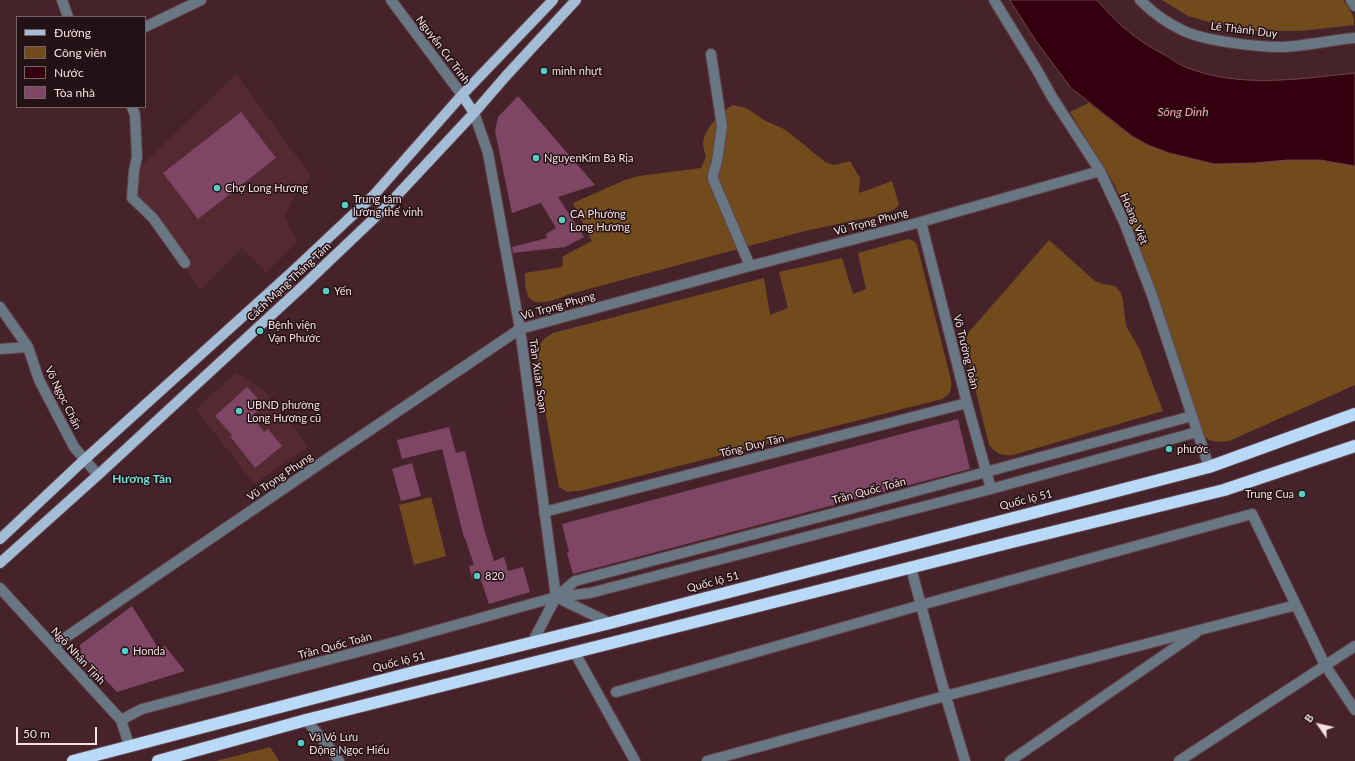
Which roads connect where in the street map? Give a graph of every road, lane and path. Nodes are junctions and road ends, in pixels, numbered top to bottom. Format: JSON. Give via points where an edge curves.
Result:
{"nodes":[{"id":1,"x":62,"y":0,"type":"edge"},
{"id":2,"x":201,"y":0,"type":"edge"},
{"id":3,"x":391,"y":0,"type":"edge"},
{"id":4,"x":553,"y":0,"type":"edge"},
{"id":5,"x":576,"y":0,"type":"edge"},
{"id":6,"x":994,"y":0,"type":"edge"},
{"id":7,"x":1140,"y":0,"type":"edge"},
{"id":8,"x":1351,"y":0,"type":"edge"},
{"id":9,"x":1355,"y":6,"type":"edge"},
{"id":10,"x":68,"y":16,"type":"edge"},
{"id":11,"x":146,"y":27,"type":"edge"},
{"id":12,"x":1355,"y":38,"type":"edge"},
{"id":13,"x":712,"y":54,"type":"dead end"},
{"id":14,"x":462,"y":96,"type":"junction"},
{"id":15,"x":132,"y":108,"type":"edge"},
{"id":16,"x":474,"y":113,"type":"junction"},
{"id":17,"x":1100,"y":171,"type":"junction"},
{"id":18,"x":921,"y":222,"type":"junction"},
{"id":19,"x":185,"y":263,"type":"dead end"},
{"id":20,"x":750,"y":266,"type":"junction"},
{"id":21,"x":0,"y":307,"type":"edge"},
{"id":22,"x":520,"y":329,"type":"junction"},
{"id":23,"x":28,"y":347,"type":"junction"},
{"id":24,"x":0,"y":349,"type":"edge"},
{"id":25,"x":967,"y":403,"type":"junction"},
{"id":26,"x":1355,"y":414,"type":"edge"},
{"id":27,"x":1192,"y":416,"type":"junction"},
{"id":28,"x":1197,"y":432,"type":"junction"},
{"id":29,"x":1355,"y":446,"type":"edge"},
{"id":30,"x":84,"y":460,"type":"junction"},
{"id":31,"x":1209,"y":467,"type":"junction"},
{"id":32,"x":986,"y":472,"type":"junction"},
{"id":33,"x":98,"y":475,"type":"junction"},
{"id":34,"x":990,"y":489,"type":"junction"},
{"id":35,"x":846,"y":510,"type":"junction"},
{"id":36,"x":544,"y":512,"type":"junction"},
{"id":37,"x":851,"y":525,"type":"junction"},
{"id":38,"x":0,"y":539,"type":"edge"},
{"id":39,"x":697,"y":549,"type":"junction"},
{"id":40,"x":0,"y":563,"type":"edge"},
{"id":41,"x":702,"y":564,"type":"junction"},
{"id":42,"x":911,"y":568,"type":"junction"},
{"id":43,"x":0,"y":588,"type":"edge"},
{"id":44,"x":556,"y":597,"type":"junction"},
{"id":45,"x":921,"y":605,"type":"junction"},
{"id":46,"x":1296,"y":605,"type":"junction"},
{"id":47,"x":610,"y":623,"type":"junction"},
{"id":48,"x":1202,"y":629,"type":"junction"},
{"id":49,"x":533,"y":641,"type":"junction"},
{"id":50,"x":53,"y":646,"type":"junction"},
{"id":51,"x":1355,"y":646,"type":"edge"},
{"id":52,"x":575,"y":653,"type":"junction"},
{"id":53,"x":1325,"y":665,"type":"junction"},
{"id":54,"x":616,"y":692,"type":"dead end"},
{"id":55,"x":945,"y":696,"type":"junction"},
{"id":56,"x":1355,"y":710,"type":"edge"},
{"id":57,"x":121,"y":720,"type":"junction"},
{"id":58,"x":306,"y":720,"type":"junction"},
{"id":59,"x":129,"y":745,"type":"junction"},
{"id":60,"x":73,"y":761,"type":"edge"},
{"id":61,"x":158,"y":761,"type":"edge"},
{"id":62,"x":339,"y":761,"type":"edge"},
{"id":63,"x":635,"y":761,"type":"edge"},
{"id":64,"x":707,"y":761,"type":"edge"},
{"id":65,"x":965,"y":761,"type":"edge"},
{"id":66,"x":1010,"y":761,"type":"edge"},
{"id":67,"x":1179,"y":761,"type":"edge"}],
"edges":[{"from":1,"to":10,"type":"street"},
{"from":2,"to":11,"type":"street"},
{"from":3,"to":14,"type":"street","name":"Nguyễn Cư Trinh"},
{"from":4,"to":14,"type":"main road","name":"Cách Mạng Tháng Tám"},
{"from":5,"to":16,"type":"main road","name":"Cách Mạng Tháng Tám"},
{"from":6,"to":17,"type":"street","name":"Hoàng Việt"},
{"from":7,"to":12,"type":"street","name":"Lê Thành Duy","via":[[1183,31],[1213,39],[1282,47]]},
{"from":8,"to":9,"type":"street"},
{"from":13,"to":20,"type":"street","via":[[722,126],[713,180]]},
{"from":14,"to":16,"type":"main road"},
{"from":14,"to":30,"type":"main road","name":"Cách Mạng Tháng Tám","via":[[367,201]]},
{"from":15,"to":19,"type":"street","via":[[137,157],[132,198],[153,218]]},
{"from":16,"to":22,"type":"street","name":"Trần Xuân Soạn","via":[[488,153]]},
{"from":16,"to":33,"type":"main road","name":"Cách Mạng Tháng Tám","via":[[379,213]]},
{"from":17,"to":18,"type":"street","name":"Vũ Trọng Phụng"},
{"from":17,"to":27,"type":"street","name":"Hoàng Việt","via":[[1124,222],[1149,288]]},
{"from":18,"to":20,"type":"street","name":"Vũ Trọng Phụng"},
{"from":18,"to":25,"type":"street","name":"Võ Trường Toản"},
{"from":20,"to":22,"type":"street","name":"Vũ Trọng Phụng"},
{"from":21,"to":23,"type":"street","name":"Võ Ngọc Chấn"},
{"from":22,"to":36,"type":"street","name":"Trần Xuân Soạn"},
{"from":22,"to":50,"type":"street","name":"Vũ Trọng Phụng"},
{"from":23,"to":24,"type":"street"},
{"from":23,"to":30,"type":"street","name":"Võ Ngọc Chấn","via":[[38,380],[74,447]]},
{"from":25,"to":32,"type":"street","name":"Võ Trường Toản"},
{"from":25,"to":36,"type":"street","name":"Tống Duy Tân"},
{"from":26,"to":31,"type":"highway","name":"Quốc lộ 51"},
{"from":27,"to":28,"type":"street","name":"Hoàng Việt"},
{"from":27,"to":32,"type":"street","name":"Trần Quốc Toản"},
{"from":28,"to":31,"type":"street","name":"Hoàng Việt"},
{"from":28,"to":34,"type":"street","name":"Trần Quốc Toản"},
{"from":29,"to":42,"type":"highway","via":[[1224,490]]},
{"from":30,"to":33,"type":"street","name":"Võ Ngọc Chấn"},
{"from":30,"to":38,"type":"main road","name":"Cách Mạng Tháng Tám"},
{"from":31,"to":47,"type":"highway","name":"Quốc lộ 51"},
{"from":32,"to":34,"type":"street","name":"Võ Trường Toản"},
{"from":32,"to":35,"type":"street","name":"Trần Quốc Toản"},
{"from":33,"to":40,"type":"main road","name":"Cách Mạng Tháng Tám"},
{"from":34,"to":37,"type":"street","name":"Trần Quốc Toản"},
{"from":35,"to":37,"type":"street"},
{"from":35,"to":39,"type":"street","name":"Trần Quốc Toản"},
{"from":36,"to":44,"type":"street","name":"Trần Xuân Soạn"},
{"from":37,"to":41,"type":"street","name":"Trần Quốc Toản"},
{"from":39,"to":41,"type":"street"},
{"from":39,"to":44,"type":"street","name":"Trần Quốc Toản","via":[[575,581]]},
{"from":41,"to":44,"type":"street","name":"Trần Quốc Toản","via":[[590,593]]},
{"from":42,"to":45,"type":"street"},
{"from":42,"to":52,"type":"highway"},
{"from":43,"to":50,"type":"street","name":"Ngô Nhân Tịnh"},
{"from":44,"to":47,"type":"street"},
{"from":44,"to":49,"type":"street"},
{"from":44,"to":57,"type":"street","name":"Trần Quốc Toản","via":[[142,710]]},
{"from":45,"to":46,"type":"street","via":[[1252,514]]},
{"from":45,"to":54,"type":"street"},
{"from":45,"to":55,"type":"street"},
{"from":46,"to":48,"type":"street"},
{"from":46,"to":53,"type":"street"},
{"from":47,"to":49,"type":"highway","name":"Quốc lộ 51"},
{"from":48,"to":55,"type":"street"},
{"from":48,"to":66,"type":"street"},
{"from":49,"to":59,"type":"highway","name":"Quốc lộ 51"},
{"from":50,"to":57,"type":"street","name":"Ngô Nhân Tịnh"},
{"from":51,"to":53,"type":"street"},
{"from":52,"to":58,"type":"highway"},
{"from":52,"to":63,"type":"street"},
{"from":53,"to":56,"type":"street"},
{"from":53,"to":67,"type":"street"},
{"from":55,"to":64,"type":"street"},
{"from":55,"to":65,"type":"street"},
{"from":57,"to":59,"type":"street","name":"Ngô Nhân Tịnh"},
{"from":58,"to":61,"type":"highway"},
{"from":58,"to":62,"type":"street"},
{"from":59,"to":60,"type":"highway","name":"Quốc lộ 51"}]}
